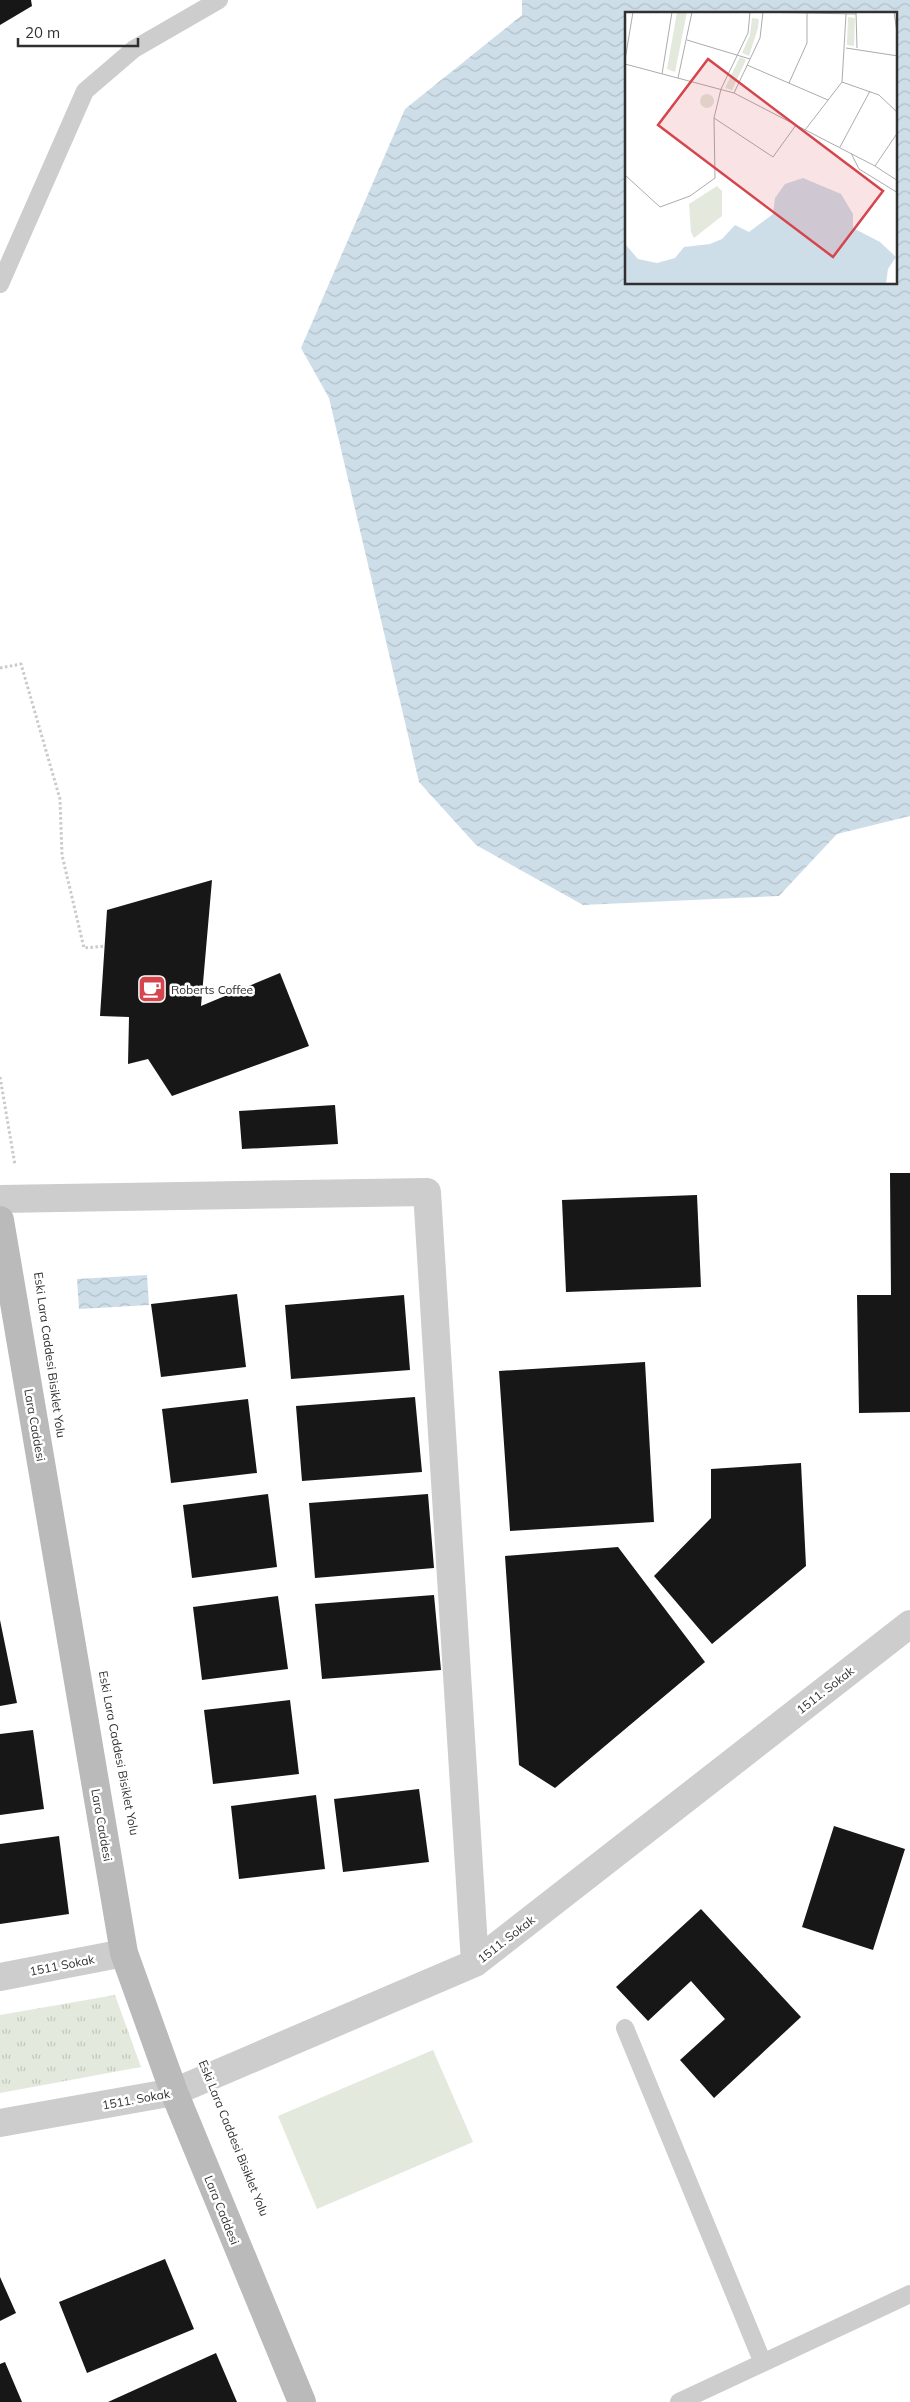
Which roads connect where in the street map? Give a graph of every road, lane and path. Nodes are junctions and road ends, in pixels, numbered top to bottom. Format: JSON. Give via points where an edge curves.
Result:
{"nodes":[{"id":1,"x":219,"y":0,"type":"edge"},
{"id":2,"x":0,"y":284,"type":"edge"},
{"id":3,"x":0,"y":668,"type":"edge"},
{"id":4,"x":105,"y":946,"type":"dead end"},
{"id":5,"x":0,"y":1077,"type":"edge"},
{"id":6,"x":10,"y":1199,"type":"edge"},
{"id":7,"x":0,"y":1220,"type":"edge"},
{"id":8,"x":910,"y":1624,"type":"edge"},
{"id":9,"x":124,"y":1953,"type":"junction"},
{"id":10,"x":475,"y":1964,"type":"junction"},
{"id":11,"x":0,"y":1978,"type":"edge"},
{"id":12,"x":625,"y":2028,"type":"dead end"},
{"id":13,"x":174,"y":2092,"type":"junction"},
{"id":14,"x":0,"y":2123,"type":"edge"},
{"id":15,"x":910,"y":2294,"type":"edge"},
{"id":16,"x":763,"y":2364,"type":"junction"},
{"id":17,"x":302,"y":2402,"type":"edge"},
{"id":18,"x":679,"y":2402,"type":"edge"}],
"edges":[{"from":1,"to":2,"type":"lane","via":[[134,49],[85,91]]},
{"from":3,"to":4,"type":"path","via":[[21,664],[60,799],[62,855],[84,948]]},
{"from":5,"to":6,"type":"path"},
{"from":6,"to":10,"type":"street","via":[[427,1192]]},
{"from":7,"to":9,"type":"street","name":"Lara Caddesi"},
{"from":8,"to":10,"type":"street","name":"1511. Sokak"},
{"from":9,"to":11,"type":"street","name":"1511 Sokak"},
{"from":9,"to":13,"type":"street","name":"Lara Caddesi"},
{"from":10,"to":13,"type":"street","name":"1511. Sokak"},
{"from":12,"to":16,"type":"lane"},
{"from":13,"to":14,"type":"street","name":"1511. Sokak"},
{"from":13,"to":17,"type":"street","name":"Lara Caddesi"},
{"from":15,"to":16,"type":"lane"},
{"from":16,"to":18,"type":"lane"}]}
